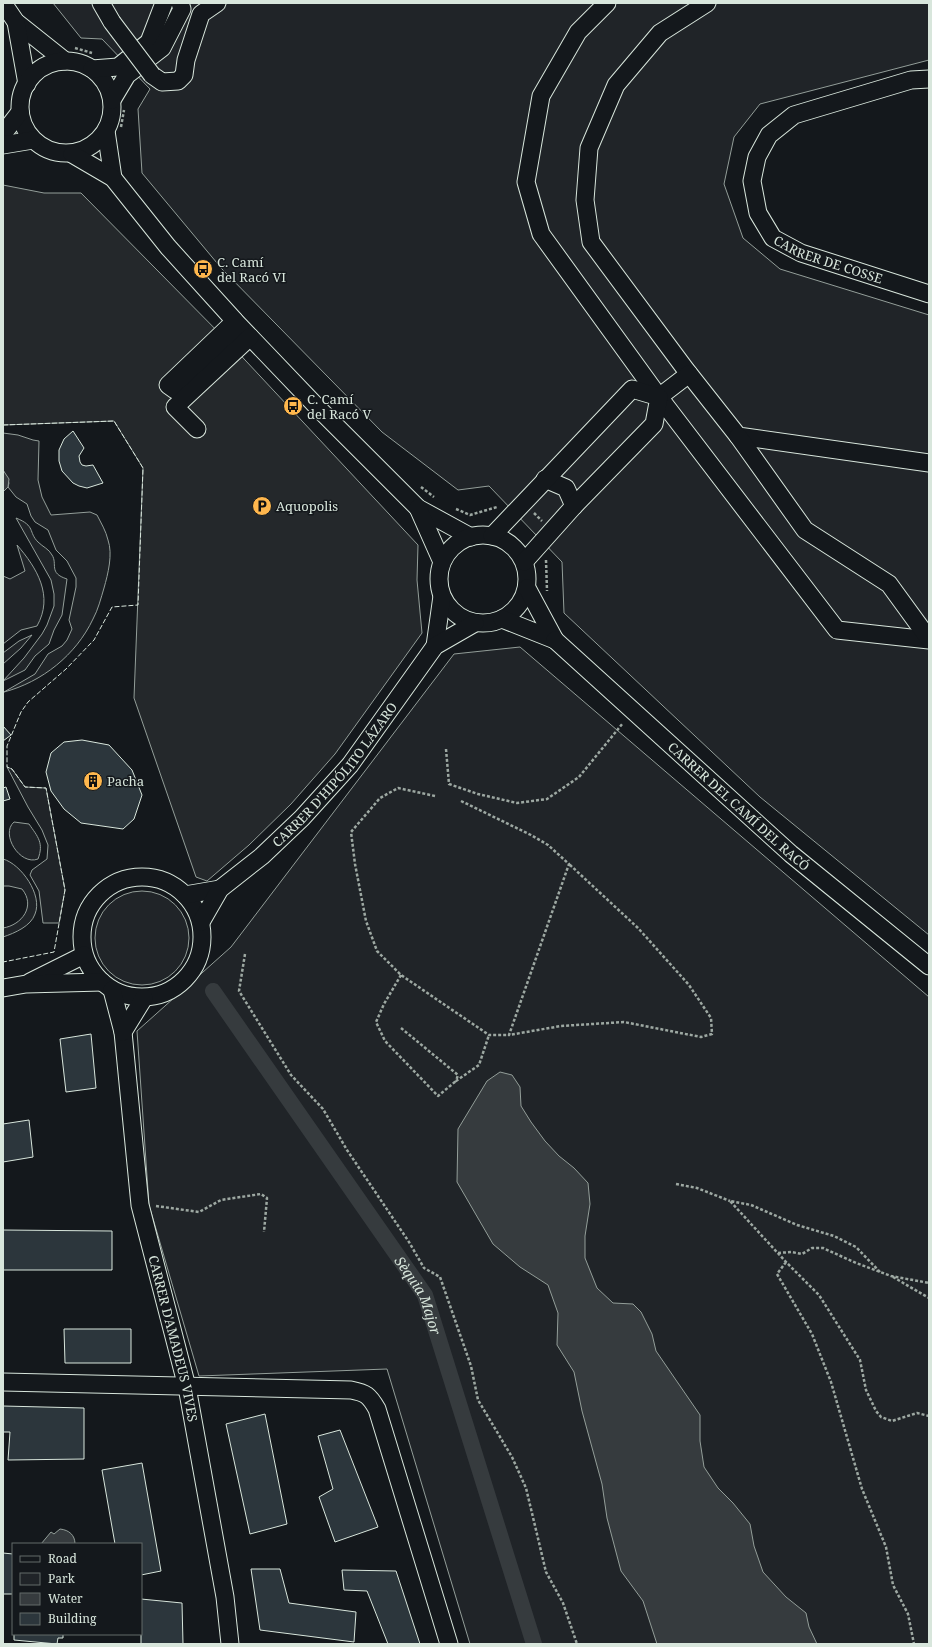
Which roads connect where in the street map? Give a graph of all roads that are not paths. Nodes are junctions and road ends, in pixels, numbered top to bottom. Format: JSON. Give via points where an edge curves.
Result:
{"nodes":[{"id":1,"x":3,"y":3,"type":"edge"},
{"id":2,"x":101,"y":3,"type":"edge"},
{"id":3,"x":164,"y":3,"type":"edge"},
{"id":4,"x":180,"y":3,"type":"edge"},
{"id":5,"x":217,"y":3,"type":"edge"},
{"id":6,"x":607,"y":3,"type":"edge"},
{"id":7,"x":707,"y":3,"type":"edge"},
{"id":8,"x":16,"y":22,"type":"junction"},
{"id":9,"x":65,"y":61,"type":"junction"},
{"id":10,"x":95,"y":62,"type":"junction"},
{"id":11,"x":929,"y":79,"type":"edge"},
{"id":12,"x":27,"y":84,"type":"junction"},
{"id":13,"x":118,"y":102,"type":"junction"},
{"id":14,"x":20,"y":112,"type":"junction"},
{"id":15,"x":113,"y":132,"type":"junction"},
{"id":16,"x":3,"y":134,"type":"edge"},
{"id":17,"x":34,"y":140,"type":"junction"},
{"id":18,"x":3,"y":145,"type":"edge"},
{"id":19,"x":72,"y":154,"type":"junction"},
{"id":20,"x":113,"y":178,"type":"junction"},
{"id":21,"x":929,"y":294,"type":"edge"},
{"id":22,"x":242,"y":328,"type":"junction"},
{"id":23,"x":689,"y":374,"type":"junction"},
{"id":24,"x":659,"y":397,"type":"junction"},
{"id":25,"x":197,"y":429,"type":"dead end"},
{"id":26,"x":738,"y":436,"type":"junction"},
{"id":27,"x":929,"y":463,"type":"edge"},
{"id":28,"x":545,"y":479,"type":"junction"},
{"id":29,"x":574,"y":506,"type":"junction"},
{"id":30,"x":418,"y":508,"type":"junction"},
{"id":31,"x":471,"y":536,"type":"junction"},
{"id":32,"x":492,"y":536,"type":"junction"},
{"id":33,"x":442,"y":562,"type":"junction"},
{"id":34,"x":524,"y":562,"type":"junction"},
{"id":35,"x":527,"y":588,"type":"junction"},
{"id":36,"x":442,"y":596,"type":"junction"},
{"id":37,"x":502,"y":619,"type":"junction"},
{"id":38,"x":475,"y":623,"type":"junction"},
{"id":39,"x":929,"y":639,"type":"edge"},
{"id":40,"x":555,"y":640,"type":"junction"},
{"id":41,"x":435,"y":646,"type":"junction"},
{"id":42,"x":220,"y":889,"type":"junction"},
{"id":43,"x":185,"y":895,"type":"junction"},
{"id":44,"x":201,"y":922,"type":"junction"},
{"id":45,"x":84,"y":955,"type":"junction"},
{"id":46,"x":929,"y":966,"type":"edge"},
{"id":47,"x":26,"y":984,"type":"junction"},
{"id":48,"x":107,"y":986,"type":"junction"},
{"id":49,"x":3,"y":988,"type":"edge"},
{"id":50,"x":144,"y":998,"type":"junction"},
{"id":51,"x":123,"y":1032,"type":"junction"},
{"id":52,"x":3,"y":1382,"type":"edge"},
{"id":53,"x":187,"y":1387,"type":"junction"},
{"id":54,"x":230,"y":1644,"type":"edge"},
{"id":55,"x":449,"y":1644,"type":"edge"}],
"edges":[{"from":1,"to":8,"type":"street"},
{"from":2,"to":5,"type":"street","bridge":true,"via":[[112,22],[152,75],[162,82],[178,81],[184,75],[186,60],[201,14]]},
{"from":3,"to":10,"type":"street","via":[[149,42],[118,67]]},
{"from":4,"to":13,"type":"street","via":[[182,9],[162,48],[127,75]]},
{"from":6,"to":24,"type":"street","via":[[578,32],[541,96],[526,182],[541,234]]},
{"from":7,"to":23,"type":"street","via":[[660,33],[616,85],[589,148],[585,200],[591,242]]},
{"from":8,"to":9,"type":"street"},
{"from":8,"to":12,"type":"street"},
{"from":9,"to":10,"type":"street"},
{"from":9,"to":12,"type":"street","via":[[39,70]]},
{"from":10,"to":13,"type":"street"},
{"from":11,"to":21,"type":"street","name":"CARRER DE COSSE","via":[[911,80],[794,116],[769,135],[757,157],[752,180],[758,213],[773,238],[801,253]]},
{"from":12,"to":14,"type":"street","via":[[20,102]]},
{"from":13,"to":15,"type":"street","via":[[111,121]]},
{"from":14,"to":16,"type":"street"},
{"from":14,"to":17,"type":"street","via":[[22,123]]},
{"from":15,"to":19,"type":"street","via":[[85,150]]},
{"from":15,"to":20,"type":"street"},
{"from":17,"to":18,"type":"street"},
{"from":17,"to":19,"type":"street","via":[[58,153]]},
{"from":19,"to":20,"type":"street"},
{"from":20,"to":22,"type":"street","via":[[168,247]]},
{"from":22,"to":25,"type":"street","via":[[176,407]]},
{"from":22,"to":30,"type":"street"},
{"from":23,"to":24,"type":"street"},
{"from":23,"to":26,"type":"street"},
{"from":24,"to":28,"type":"street","via":[[632,389]]},
{"from":24,"to":29,"type":"street","via":[[654,424]]},
{"from":24,"to":39,"type":"street","via":[[837,630]]},
{"from":26,"to":27,"type":"street"},
{"from":26,"to":39,"type":"street","via":[[805,530],[889,584]]},
{"from":28,"to":29,"type":"street","via":[[566,488]]},
{"from":28,"to":32,"type":"street"},
{"from":29,"to":34,"type":"street"},
{"from":30,"to":31,"type":"street"},
{"from":30,"to":33,"type":"street"},
{"from":31,"to":32,"type":"street"},
{"from":31,"to":33,"type":"street","via":[[454,546]]},
{"from":32,"to":34,"type":"street","via":[[501,538],[515,548]]},
{"from":33,"to":36,"type":"street","via":[[439,579]]},
{"from":34,"to":35,"type":"street","via":[[527,570]]},
{"from":35,"to":37,"type":"street","via":[[518,606]]},
{"from":35,"to":40,"type":"street","name":"CARRER DEL CAMÍ DEL RACÓ"},
{"from":36,"to":38,"type":"street","via":[[455,614]]},
{"from":36,"to":41,"type":"street","name":"CARRER D'HIPÓLITO LÁZARO"},
{"from":37,"to":38,"type":"street"},
{"from":37,"to":40,"type":"street","name":"CARRER DEL CAMÍ DEL RACÓ"},
{"from":38,"to":41,"type":"street","name":"CARRER D'HIPÓLITO LÁZARO"},
{"from":40,"to":46,"type":"street","name":"CARRER DEL CAMÍ DEL RACÓ","via":[[791,854]]},
{"from":41,"to":42,"type":"street","name":"CARRER D'HIPÓLITO LÁZARO","via":[[345,771],[291,829]]},
{"from":42,"to":43,"type":"street","name":"CARRER D'HIPÓLITO LÁZARO"},
{"from":42,"to":44,"type":"street","name":"CARRER D'HIPÓLITO LÁZARO"},
{"from":43,"to":44,"type":"street","via":[[195,907]]},
{"from":43,"to":45,"type":"street","via":[[173,885],[158,879],[126,879],[111,885],[89,908],[82,939]]},
{"from":44,"to":50,"type":"street","via":[[202,949],[191,974],[170,991]]},
{"from":45,"to":47,"type":"street"},
{"from":45,"to":48,"type":"street","via":[[94,974]]},
{"from":47,"to":48,"type":"street"},
{"from":47,"to":49,"type":"street"},
{"from":48,"to":50,"type":"street","via":[[133,997]]},
{"from":48,"to":51,"type":"street","name":"CARRER D'AMADEUS VIVES"},
{"from":50,"to":51,"type":"street"},
{"from":51,"to":53,"type":"street","name":"CARRER D'AMADEUS VIVES","via":[[140,1205]]},
{"from":52,"to":53,"type":"street"},
{"from":53,"to":54,"type":"street","name":"CARRER D'AMADEUS VIVES","via":[[225,1597]]},
{"from":53,"to":55,"type":"street","via":[[350,1390],[363,1392],[371,1399],[377,1409]]}]}
